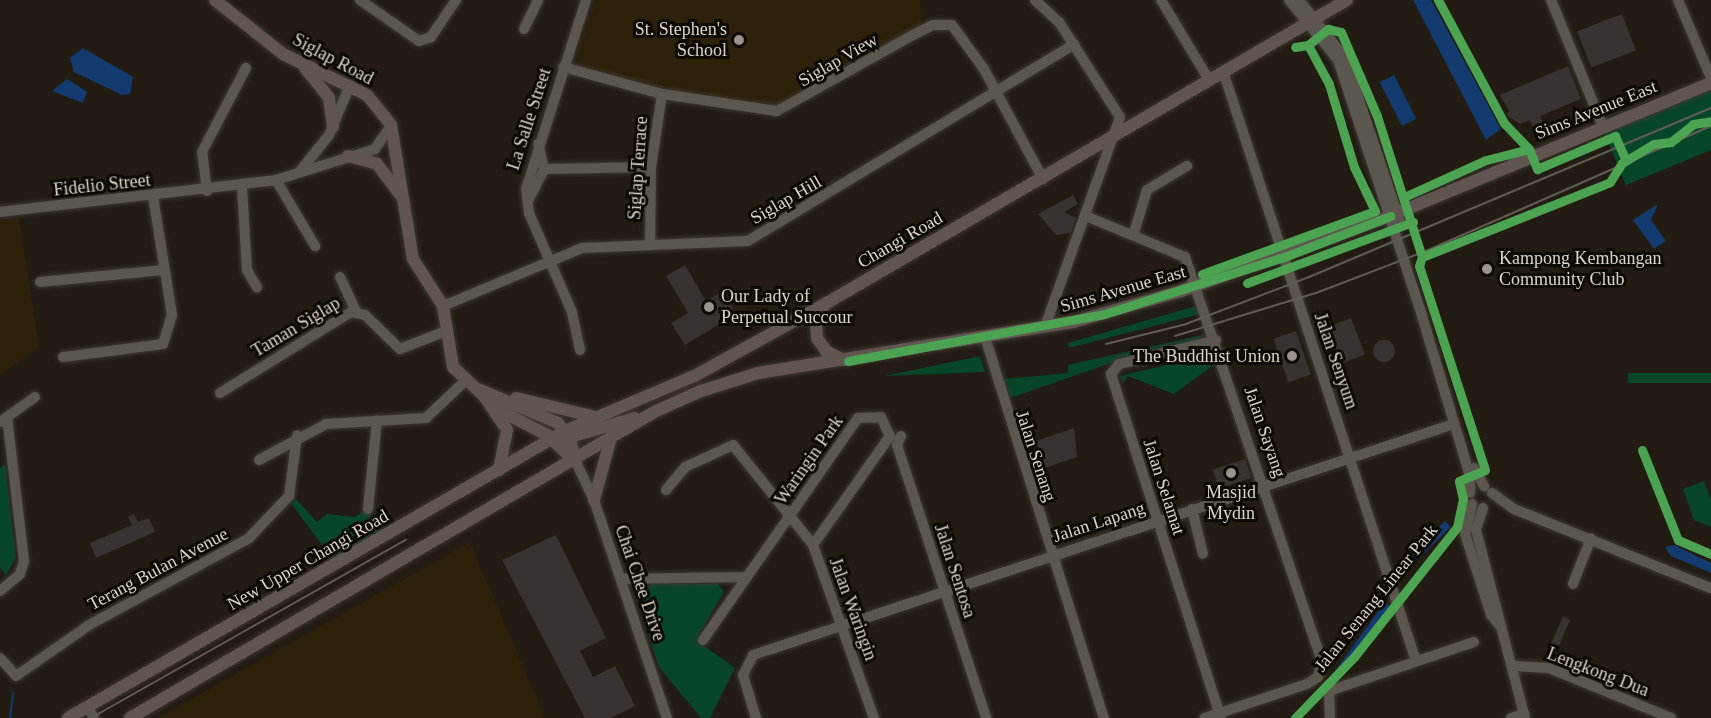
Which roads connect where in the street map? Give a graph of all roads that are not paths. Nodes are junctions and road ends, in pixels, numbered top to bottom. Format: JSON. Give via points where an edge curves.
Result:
{"nodes":[{"id":1,"x":215,"y":0,"type":"edge"},
{"id":2,"x":360,"y":0,"type":"edge"},
{"id":3,"x":456,"y":0,"type":"edge"},
{"id":4,"x":538,"y":0,"type":"edge"},
{"id":5,"x":586,"y":0,"type":"edge"},
{"id":6,"x":1035,"y":0,"type":"edge"},
{"id":7,"x":1161,"y":0,"type":"edge"},
{"id":8,"x":1289,"y":0,"type":"edge"},
{"id":9,"x":1299,"y":0,"type":"edge"},
{"id":10,"x":1347,"y":0,"type":"edge"},
{"id":11,"x":1551,"y":0,"type":"edge"},
{"id":12,"x":1678,"y":0,"type":"edge"},
{"id":13,"x":1312,"y":21,"type":"junction"},
{"id":14,"x":524,"y":29,"type":"dead end"},
{"id":15,"x":1074,"y":44,"type":"junction"},
{"id":16,"x":302,"y":66,"type":"junction"},
{"id":17,"x":563,"y":67,"type":"junction"},
{"id":18,"x":246,"y":68,"type":"dead end"},
{"id":19,"x":1223,"y":71,"type":"junction"},
{"id":20,"x":1710,"y":79,"type":"edge"},
{"id":21,"x":1209,"y":80,"type":"junction"},
{"id":22,"x":350,"y":85,"type":"junction"},
{"id":23,"x":997,"y":93,"type":"junction"},
{"id":24,"x":662,"y":94,"type":"junction"},
{"id":25,"x":391,"y":125,"type":"junction"},
{"id":26,"x":333,"y":127,"type":"junction"},
{"id":27,"x":1603,"y":127,"type":"junction"},
{"id":28,"x":1117,"y":134,"type":"junction"},
{"id":29,"x":538,"y":144,"type":"junction"},
{"id":30,"x":348,"y":156,"type":"junction"},
{"id":31,"x":319,"y":161,"type":"junction"},
{"id":32,"x":1187,"y":166,"type":"dead end"},
{"id":33,"x":651,"y":167,"type":"junction"},
{"id":34,"x":544,"y":169,"type":"junction"},
{"id":35,"x":1043,"y":179,"type":"junction"},
{"id":36,"x":276,"y":180,"type":"junction"},
{"id":37,"x":242,"y":187,"type":"junction"},
{"id":38,"x":207,"y":191,"type":"junction"},
{"id":39,"x":153,"y":196,"type":"junction"},
{"id":40,"x":405,"y":201,"type":"junction"},
{"id":41,"x":527,"y":204,"type":"junction"},
{"id":42,"x":0,"y":212,"type":"edge"},
{"id":43,"x":1394,"y":214,"type":"junction"},
{"id":44,"x":1088,"y":217,"type":"junction"},
{"id":45,"x":1134,"y":232,"type":"junction"},
{"id":46,"x":650,"y":245,"type":"junction"},
{"id":47,"x":315,"y":246,"type":"dead end"},
{"id":48,"x":1284,"y":258,"type":"junction"},
{"id":49,"x":549,"y":262,"type":"junction"},
{"id":50,"x":163,"y":270,"type":"junction"},
{"id":51,"x":340,"y":277,"type":"dead end"},
{"id":52,"x":40,"y":282,"type":"dead end"},
{"id":53,"x":1195,"y":286,"type":"junction"},
{"id":54,"x":256,"y":287,"type":"dead end"},
{"id":55,"x":825,"y":304,"type":"junction"},
{"id":56,"x":446,"y":305,"type":"junction"},
{"id":57,"x":356,"y":311,"type":"junction"},
{"id":58,"x":1045,"y":327,"type":"junction"},
{"id":59,"x":446,"y":331,"type":"junction"},
{"id":60,"x":986,"y":339,"type":"junction"},
{"id":61,"x":1216,"y":340,"type":"junction"},
{"id":62,"x":580,"y":350,"type":"dead end"},
{"id":63,"x":63,"y":357,"type":"dead end"},
{"id":64,"x":848,"y":361,"type":"junction"},
{"id":65,"x":469,"y":384,"type":"junction"},
{"id":66,"x":486,"y":391,"type":"junction"},
{"id":67,"x":220,"y":393,"type":"dead end"},
{"id":68,"x":35,"y":397,"type":"dead end"},
{"id":69,"x":491,"y":406,"type":"junction"},
{"id":70,"x":656,"y":411,"type":"junction"},
{"id":71,"x":596,"y":417,"type":"junction"},
{"id":72,"x":3,"y":419,"type":"edge"},
{"id":73,"x":377,"y":420,"type":"junction"},
{"id":74,"x":1454,"y":424,"type":"junction"},
{"id":75,"x":568,"y":435,"type":"junction"},
{"id":76,"x":297,"y":436,"type":"junction"},
{"id":77,"x":895,"y":436,"type":"junction"},
{"id":78,"x":613,"y":438,"type":"junction"},
{"id":79,"x":553,"y":440,"type":"junction"},
{"id":80,"x":1353,"y":458,"type":"junction"},
{"id":81,"x":259,"y":460,"type":"dead end"},
{"id":82,"x":576,"y":462,"type":"junction"},
{"id":83,"x":499,"y":470,"type":"junction"},
{"id":84,"x":1267,"y":486,"type":"junction"},
{"id":85,"x":666,"y":490,"type":"dead end"},
{"id":86,"x":1482,"y":498,"type":"junction"},
{"id":87,"x":594,"y":500,"type":"junction"},
{"id":88,"x":368,"y":509,"type":"dead end"},
{"id":89,"x":1192,"y":509,"type":"junction"},
{"id":90,"x":788,"y":519,"type":"junction"},
{"id":91,"x":1158,"y":520,"type":"junction"},
{"id":92,"x":1591,"y":538,"type":"junction"},
{"id":93,"x":813,"y":545,"type":"junction"},
{"id":94,"x":1203,"y":554,"type":"dead end"},
{"id":95,"x":1051,"y":555,"type":"junction"},
{"id":96,"x":743,"y":577,"type":"junction"},
{"id":97,"x":621,"y":579,"type":"junction"},
{"id":98,"x":1573,"y":584,"type":"dead end"},
{"id":99,"x":1711,"y":588,"type":"edge"},
{"id":100,"x":0,"y":591,"type":"edge"},
{"id":101,"x":944,"y":591,"type":"junction"},
{"id":102,"x":843,"y":627,"type":"junction"},
{"id":103,"x":703,"y":640,"type":"dead end"},
{"id":104,"x":1474,"y":642,"type":"dead end"},
{"id":105,"x":0,"y":657,"type":"edge"},
{"id":106,"x":1416,"y":661,"type":"junction"},
{"id":107,"x":1513,"y":666,"type":"junction"},
{"id":108,"x":89,"y":713,"type":"edge"},
{"id":109,"x":1220,"y":716,"type":"edge"},
{"id":110,"x":1524,"y":716,"type":"edge"},
{"id":111,"x":68,"y":718,"type":"edge"},
{"id":112,"x":130,"y":718,"type":"edge"},
{"id":113,"x":667,"y":718,"type":"edge"},
{"id":114,"x":756,"y":718,"type":"edge"},
{"id":115,"x":874,"y":718,"type":"edge"},
{"id":116,"x":986,"y":718,"type":"edge"},
{"id":117,"x":1104,"y":718,"type":"edge"},
{"id":118,"x":1204,"y":718,"type":"edge"},
{"id":119,"x":1330,"y":718,"type":"edge"},
{"id":120,"x":1511,"y":718,"type":"edge"},
{"id":121,"x":1671,"y":718,"type":"edge"}],
"edges":[{"from":1,"to":16,"type":"main road","name":"Siglap Road"},
{"from":2,"to":3,"type":"street","via":[[423,41],[431,37]]},
{"from":4,"to":14,"type":"street"},
{"from":5,"to":17,"type":"street","name":"La Salle Street"},
{"from":6,"to":15,"type":"street"},
{"from":7,"to":21,"type":"street"},
{"from":8,"to":13,"type":"street"},
{"from":9,"to":13,"type":"street"},
{"from":10,"to":13,"type":"main road","name":"Changi Road"},
{"from":11,"to":27,"type":"street"},
{"from":12,"to":20,"type":"street"},
{"from":13,"to":19,"type":"main road","name":"Changi Road"},
{"from":13,"to":43,"type":"street","via":[[1345,58]]},
{"from":15,"to":23,"type":"street","name":"Siglap Hill"},
{"from":15,"to":28,"type":"street","via":[[1116,104]]},
{"from":16,"to":22,"type":"main road","name":"Siglap Road"},
{"from":16,"to":26,"type":"main road","via":[[329,98]]},
{"from":17,"to":24,"type":"street","name":"Siglap View"},
{"from":17,"to":29,"type":"street","name":"La Salle Street"},
{"from":18,"to":38,"type":"street","via":[[202,152]]},
{"from":19,"to":21,"type":"main road","name":"Changi Road"},
{"from":19,"to":48,"type":"street","name":"Jalan Senyum"},
{"from":20,"to":27,"type":"main road","name":"Sims Avenue East"},
{"from":21,"to":28,"type":"main road","name":"Changi Road"},
{"from":22,"to":25,"type":"main road","name":"Siglap Road","via":[[372,99]]},
{"from":22,"to":26,"type":"street","name":"Fidelio Street"},
{"from":23,"to":24,"type":"street","name":"Siglap View","via":[[957,28],[940,24],[777,111]]},
{"from":23,"to":35,"type":"street","name":"Siglap View"},
{"from":23,"to":46,"type":"street","name":"Siglap Hill","via":[[748,241]]},
{"from":24,"to":33,"type":"street","name":"Siglap Terrace"},
{"from":25,"to":30,"type":"street","name":"Fidelio Street","via":[[375,149]]},
{"from":25,"to":40,"type":"main road","name":"Siglap Road"},
{"from":26,"to":31,"type":"street","name":"Fidelio Street"},
{"from":27,"to":43,"type":"main road","name":"Sims Avenue East"},
{"from":28,"to":35,"type":"main road","name":"Changi Road"},
{"from":28,"to":44,"type":"street"},
{"from":29,"to":34,"type":"street"},
{"from":29,"to":41,"type":"street","name":"La Salle Street","via":[[527,181]]},
{"from":30,"to":31,"type":"street","name":"Fidelio Street"},
{"from":30,"to":40,"type":"main road","via":[[377,164]]},
{"from":31,"to":36,"type":"street","name":"Fidelio Street"},
{"from":32,"to":45,"type":"street","via":[[1147,190]]},
{"from":33,"to":34,"type":"street"},
{"from":33,"to":46,"type":"street","name":"Siglap Terrace"},
{"from":34,"to":41,"type":"street"},
{"from":35,"to":55,"type":"main road","name":"Changi Road"},
{"from":36,"to":37,"type":"street","name":"Fidelio Street"},
{"from":36,"to":47,"type":"street"},
{"from":37,"to":38,"type":"street","name":"Fidelio Street"},
{"from":37,"to":54,"type":"street","via":[[247,270]]},
{"from":38,"to":39,"type":"street","name":"Fidelio Street"},
{"from":39,"to":42,"type":"street","name":"Fidelio Street"},
{"from":39,"to":50,"type":"street"},
{"from":40,"to":56,"type":"main road","name":"Siglap Road","via":[[415,265]]},
{"from":41,"to":49,"type":"street","name":"La Salle Street"},
{"from":43,"to":48,"type":"main road","name":"Sims Avenue East"},
{"from":43,"to":74,"type":"street"},
{"from":43,"to":86,"type":"street"},
{"from":44,"to":45,"type":"street","name":"Jalan Sayang"},
{"from":44,"to":58,"type":"street"},
{"from":45,"to":53,"type":"street","name":"Jalan Sayang","via":[[1182,252]]},
{"from":46,"to":49,"type":"street","name":"Siglap Hill","via":[[582,248]]},
{"from":48,"to":53,"type":"main road","name":"Sims Avenue East"},
{"from":48,"to":80,"type":"street","name":"Jalan Senyum"},
{"from":49,"to":56,"type":"street","name":"Siglap Hill"},
{"from":49,"to":62,"type":"street","name":"La Salle Street","via":[[572,312]]},
{"from":50,"to":52,"type":"street"},
{"from":50,"to":63,"type":"street","via":[[172,321],[163,344]]},
{"from":51,"to":57,"type":"street"},
{"from":53,"to":58,"type":"main road","name":"Sims Avenue East"},
{"from":53,"to":61,"type":"street","name":"Jalan Sayang"},
{"from":55,"to":64,"type":"main road","via":[[816,321],[818,340],[830,355]]},
{"from":55,"to":71,"type":"main road","name":"Changi Road","via":[[696,375]]},
{"from":56,"to":59,"type":"main road","name":"Siglap Road"},
{"from":57,"to":59,"type":"street","name":"Taman Siglap","via":[[395,348],[412,347]]},
{"from":57,"to":67,"type":"street","name":"Taman Siglap"},
{"from":58,"to":60,"type":"main road","name":"Sims Avenue East"},
{"from":59,"to":65,"type":"main road","name":"Siglap Road","via":[[451,362]]},
{"from":60,"to":64,"type":"main road","name":"Sims Avenue East"},
{"from":60,"to":95,"type":"street","name":"Jalan Senang"},
{"from":61,"to":84,"type":"street","name":"Jalan Sayang"},
{"from":61,"to":91,"type":"street","name":"Jalan Selamat","via":[[1112,368]]},
{"from":64,"to":70,"type":"main road","name":"Sims Avenue East","via":[[758,373]]},
{"from":65,"to":66,"type":"main road"},
{"from":65,"to":69,"type":"main road","name":"Siglap Road"},
{"from":65,"to":73,"type":"street","via":[[433,415]]},
{"from":66,"to":71,"type":"main road"},
{"from":66,"to":75,"type":"main road"},
{"from":68,"to":72,"type":"street"},
{"from":69,"to":79,"type":"main road","name":"Siglap Road"},
{"from":69,"to":83,"type":"main road","via":[[507,430]]},
{"from":70,"to":75,"type":"main road"},
{"from":70,"to":78,"type":"main road","name":"Sims Avenue East"},
{"from":71,"to":75,"type":"main road","name":"Changi Road"},
{"from":72,"to":100,"type":"street","via":[[24,561],[20,574]]},
{"from":73,"to":76,"type":"street","via":[[336,422]]},
{"from":73,"to":88,"type":"street"},
{"from":74,"to":80,"type":"street","name":"Jalan Lapang"},
{"from":74,"to":86,"type":"street"},
{"from":75,"to":79,"type":"main road","name":"New Upper Changi Road"},
{"from":75,"to":82,"type":"main road"},
{"from":76,"to":81,"type":"street"},
{"from":76,"to":105,"type":"street","name":"Terang Bulan Avenue","via":[[289,496],[249,538],[89,625],[16,676]]},
{"from":77,"to":90,"type":"street","name":"Waringin Park","via":[[881,417],[858,418]]},
{"from":77,"to":93,"type":"street"},
{"from":77,"to":101,"type":"street","name":"Jalan Sentosa"},
{"from":78,"to":82,"type":"main road","name":"Sims Avenue East"},
{"from":78,"to":87,"type":"main road","via":[[602,459]]},
{"from":79,"to":82,"type":"main road","name":"Siglap Road"},
{"from":79,"to":83,"type":"main road","name":"New Upper Changi Road"},
{"from":80,"to":84,"type":"street","name":"Jalan Lapang"},
{"from":80,"to":106,"type":"street","name":"Jalan Senyum"},
{"from":82,"to":87,"type":"street","name":"Chai Chee Drive"},
{"from":82,"to":112,"type":"main road"},
{"from":83,"to":108,"type":"main road","name":"New Upper Changi Road"},
{"from":84,"to":89,"type":"street","name":"Jalan Lapang"},
{"from":84,"to":109,"type":"street","name":"Jalan Sayang","via":[[1321,655],[1320,674],[1307,684]]},
{"from":85,"to":90,"type":"street","name":"Jalan Waringin","via":[[679,471],[730,444]]},
{"from":86,"to":92,"type":"street"},
{"from":86,"to":107,"type":"street","via":[[1465,534],[1491,615],[1501,627]]},
{"from":87,"to":97,"type":"street","name":"Chai Chee Drive"},
{"from":89,"to":91,"type":"street","name":"Jalan Lapang"},
{"from":89,"to":94,"type":"street"},
{"from":90,"to":93,"type":"street","name":"Jalan Waringin"},
{"from":90,"to":96,"type":"street","name":"Waringin Park"},
{"from":91,"to":95,"type":"street","name":"Jalan Lapang"},
{"from":91,"to":109,"type":"street","name":"Jalan Selamat"},
{"from":92,"to":98,"type":"street"},
{"from":92,"to":99,"type":"street"},
{"from":93,"to":102,"type":"street","name":"Jalan Waringin"},
{"from":95,"to":101,"type":"street","name":"Jalan Lapang"},
{"from":95,"to":117,"type":"street","name":"Jalan Senang"},
{"from":96,"to":97,"type":"street"},
{"from":96,"to":103,"type":"street","name":"Waringin Park"},
{"from":97,"to":113,"type":"street","name":"Chai Chee Drive"},
{"from":101,"to":102,"type":"street","name":"Jalan Lapang"},
{"from":101,"to":116,"type":"street","name":"Jalan Sentosa"},
{"from":102,"to":114,"type":"street","name":"Jalan Lapang","via":[[756,654],[742,671]]},
{"from":102,"to":115,"type":"street","name":"Jalan Waringin"},
{"from":104,"to":106,"type":"street"},
{"from":106,"to":119,"type":"street","via":[[1329,691]]},
{"from":107,"to":110,"type":"street"},
{"from":107,"to":121,"type":"street","name":"Lengkong Dua","via":[[1549,668]]},
{"from":108,"to":111,"type":"main road","name":"New Upper Changi Road"},
{"from":109,"to":118,"type":"street"},
{"from":110,"to":120,"type":"street"}]}
